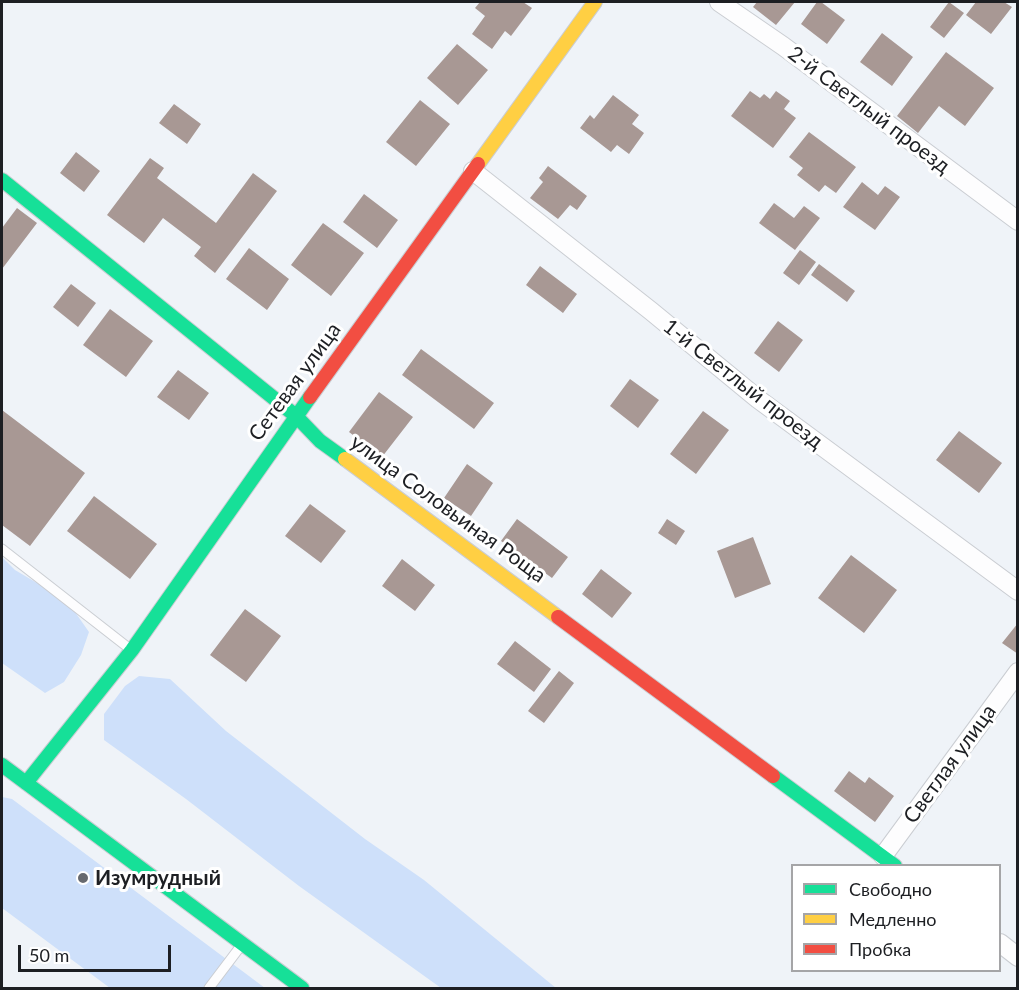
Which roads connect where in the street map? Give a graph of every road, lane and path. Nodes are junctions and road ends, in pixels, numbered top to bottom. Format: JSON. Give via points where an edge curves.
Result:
{"nodes":[{"id":1,"x":595,"y":2,"type":"edge"},
{"id":2,"x":719,"y":2,"type":"edge"},
{"id":3,"x":473,"y":171,"type":"junction"},
{"id":4,"x":2,"y":180,"type":"edge"},
{"id":5,"x":1017,"y":221,"type":"edge"},
{"id":6,"x":296,"y":416,"type":"junction"},
{"id":7,"x":2,"y":549,"type":"edge"},
{"id":8,"x":1017,"y":591,"type":"edge"},
{"id":9,"x":132,"y":650,"type":"junction"},
{"id":10,"x":1017,"y":672,"type":"edge"},
{"id":11,"x":2,"y":765,"type":"edge"},
{"id":12,"x":26,"y":783,"type":"junction"},
{"id":13,"x":889,"y":861,"type":"edge"},
{"id":14,"x":242,"y":944,"type":"junction"},
{"id":15,"x":1001,"y":945,"type":"edge"},
{"id":16,"x":1017,"y":957,"type":"edge"},
{"id":17,"x":209,"y":988,"type":"edge"},
{"id":18,"x":302,"y":988,"type":"edge"}],
"edges":[{"from":1,"to":3,"type":"street","name":"Сетевая улица"},
{"from":2,"to":5,"type":"street","name":"2-й Светлый проезд"},
{"from":3,"to":6,"type":"street","name":"Сетевая улица"},
{"from":3,"to":8,"type":"street","name":"1-й Светлый проезд","via":[[758,399]]},
{"from":4,"to":6,"type":"street","name":"улица Соловьиная Роща"},
{"from":6,"to":9,"type":"street","name":"Сетевая улица"},
{"from":6,"to":13,"type":"street","name":"улица Соловьиная Роща","via":[[320,441]]},
{"from":7,"to":9,"type":"lane"},
{"from":9,"to":12,"type":"street","name":"Сетевая улица"},
{"from":10,"to":13,"type":"street","name":"Светлая улица"},
{"from":11,"to":12,"type":"street"},
{"from":12,"to":14,"type":"street"},
{"from":14,"to":17,"type":"lane"},
{"from":14,"to":18,"type":"street"},
{"from":15,"to":16,"type":"street"}]}
